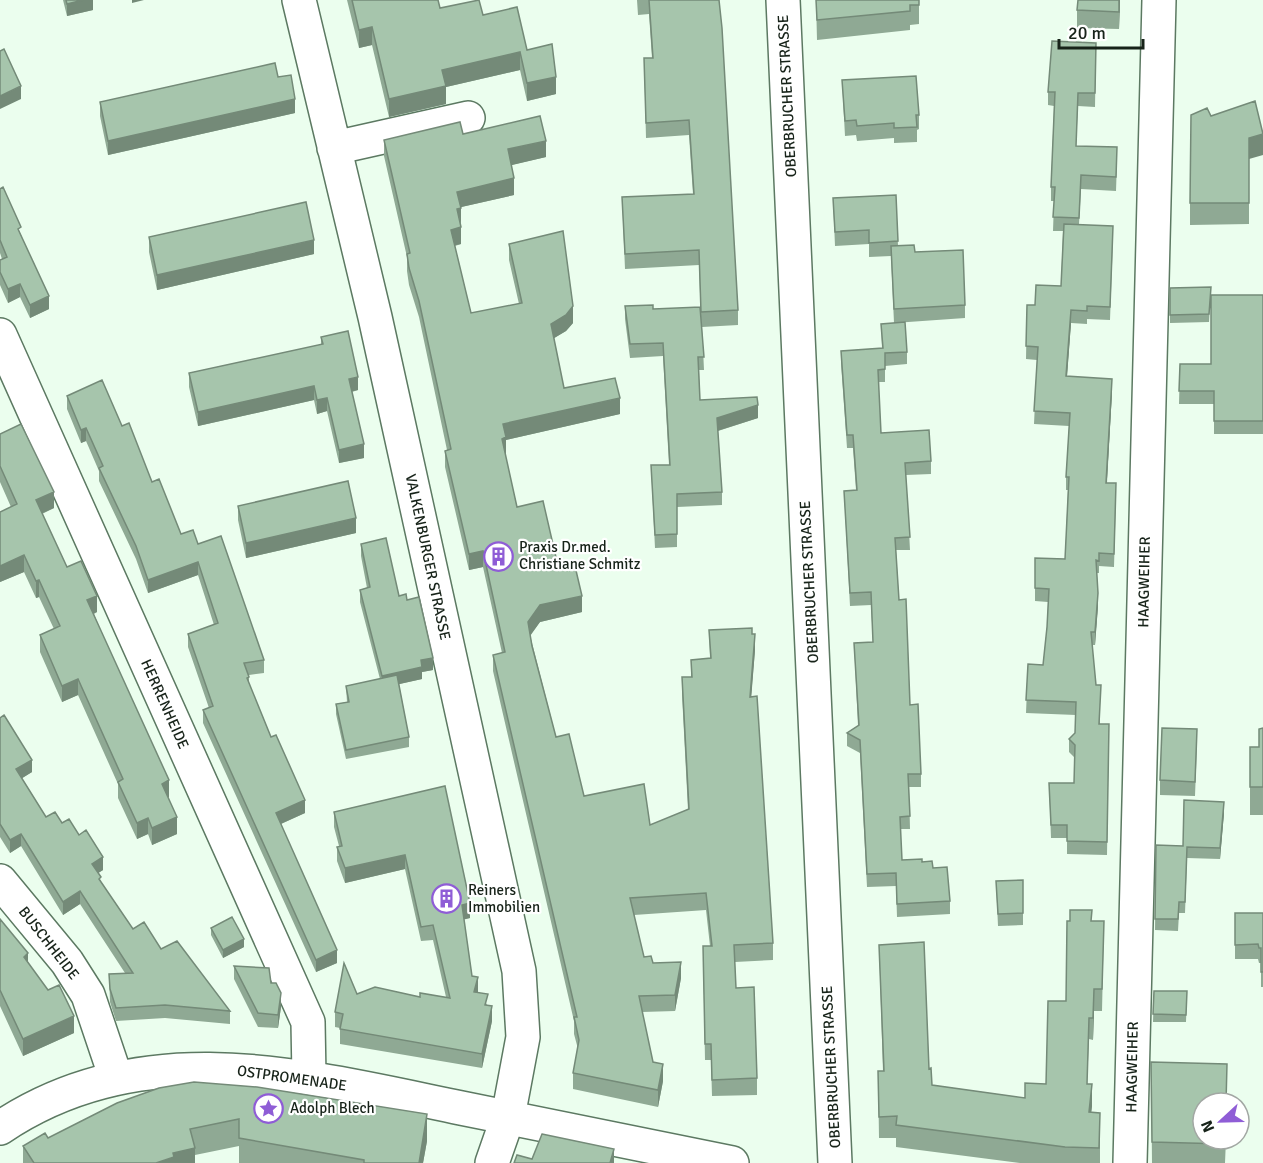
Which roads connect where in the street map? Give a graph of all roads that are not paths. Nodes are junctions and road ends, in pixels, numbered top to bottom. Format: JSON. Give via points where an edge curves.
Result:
{"nodes":[{"id":1,"x":299,"y":0,"type":"edge"},
{"id":2,"x":783,"y":0,"type":"edge"},
{"id":3,"x":1159,"y":0,"type":"edge"},
{"id":4,"x":468,"y":118,"type":"dead end"},
{"id":5,"x":334,"y":148,"type":"junction"},
{"id":6,"x":0,"y":335,"type":"edge"},
{"id":7,"x":0,"y":881,"type":"edge"},
{"id":8,"x":309,"y":1077,"type":"junction"},
{"id":9,"x":116,"y":1078,"type":"junction"},
{"id":10,"x":508,"y":1117,"type":"junction"},
{"id":11,"x":0,"y":1128,"type":"edge"},
{"id":12,"x":492,"y":1163,"type":"edge"},
{"id":13,"x":732,"y":1163,"type":"edge"},
{"id":14,"x":835,"y":1163,"type":"edge"},
{"id":15,"x":1130,"y":1163,"type":"edge"}],
"edges":[{"from":1,"to":5,"type":"street","name":"VALKENBURGER STRASSE"},
{"from":2,"to":14,"type":"street","name":"OBERBRUCHER STRASSE"},
{"from":3,"to":15,"type":"street","name":"HAAGWEIHER"},
{"from":4,"to":5,"type":"street"},
{"from":5,"to":10,"type":"street","name":"VALKENBURGER STRASSE","via":[[519,971],[523,1037]]},
{"from":6,"to":8,"type":"street","name":"HERRENHEIDE","via":[[308,1022]]},
{"from":7,"to":9,"type":"street","name":"BUSCHHEIDE","via":[[68,962],[88,995]]},
{"from":8,"to":9,"type":"street","name":"OSTPROMENADE","via":[[215,1068],[157,1070]]},
{"from":8,"to":10,"type":"street","name":"OSTPROMENADE"},
{"from":9,"to":11,"type":"street","name":"OSTPROMENADE","via":[[58,1097]]},
{"from":10,"to":12,"type":"street","name":"VALKENBURGER STRASSE"},
{"from":10,"to":13,"type":"street","name":"OSTPROMENADE"}]}
